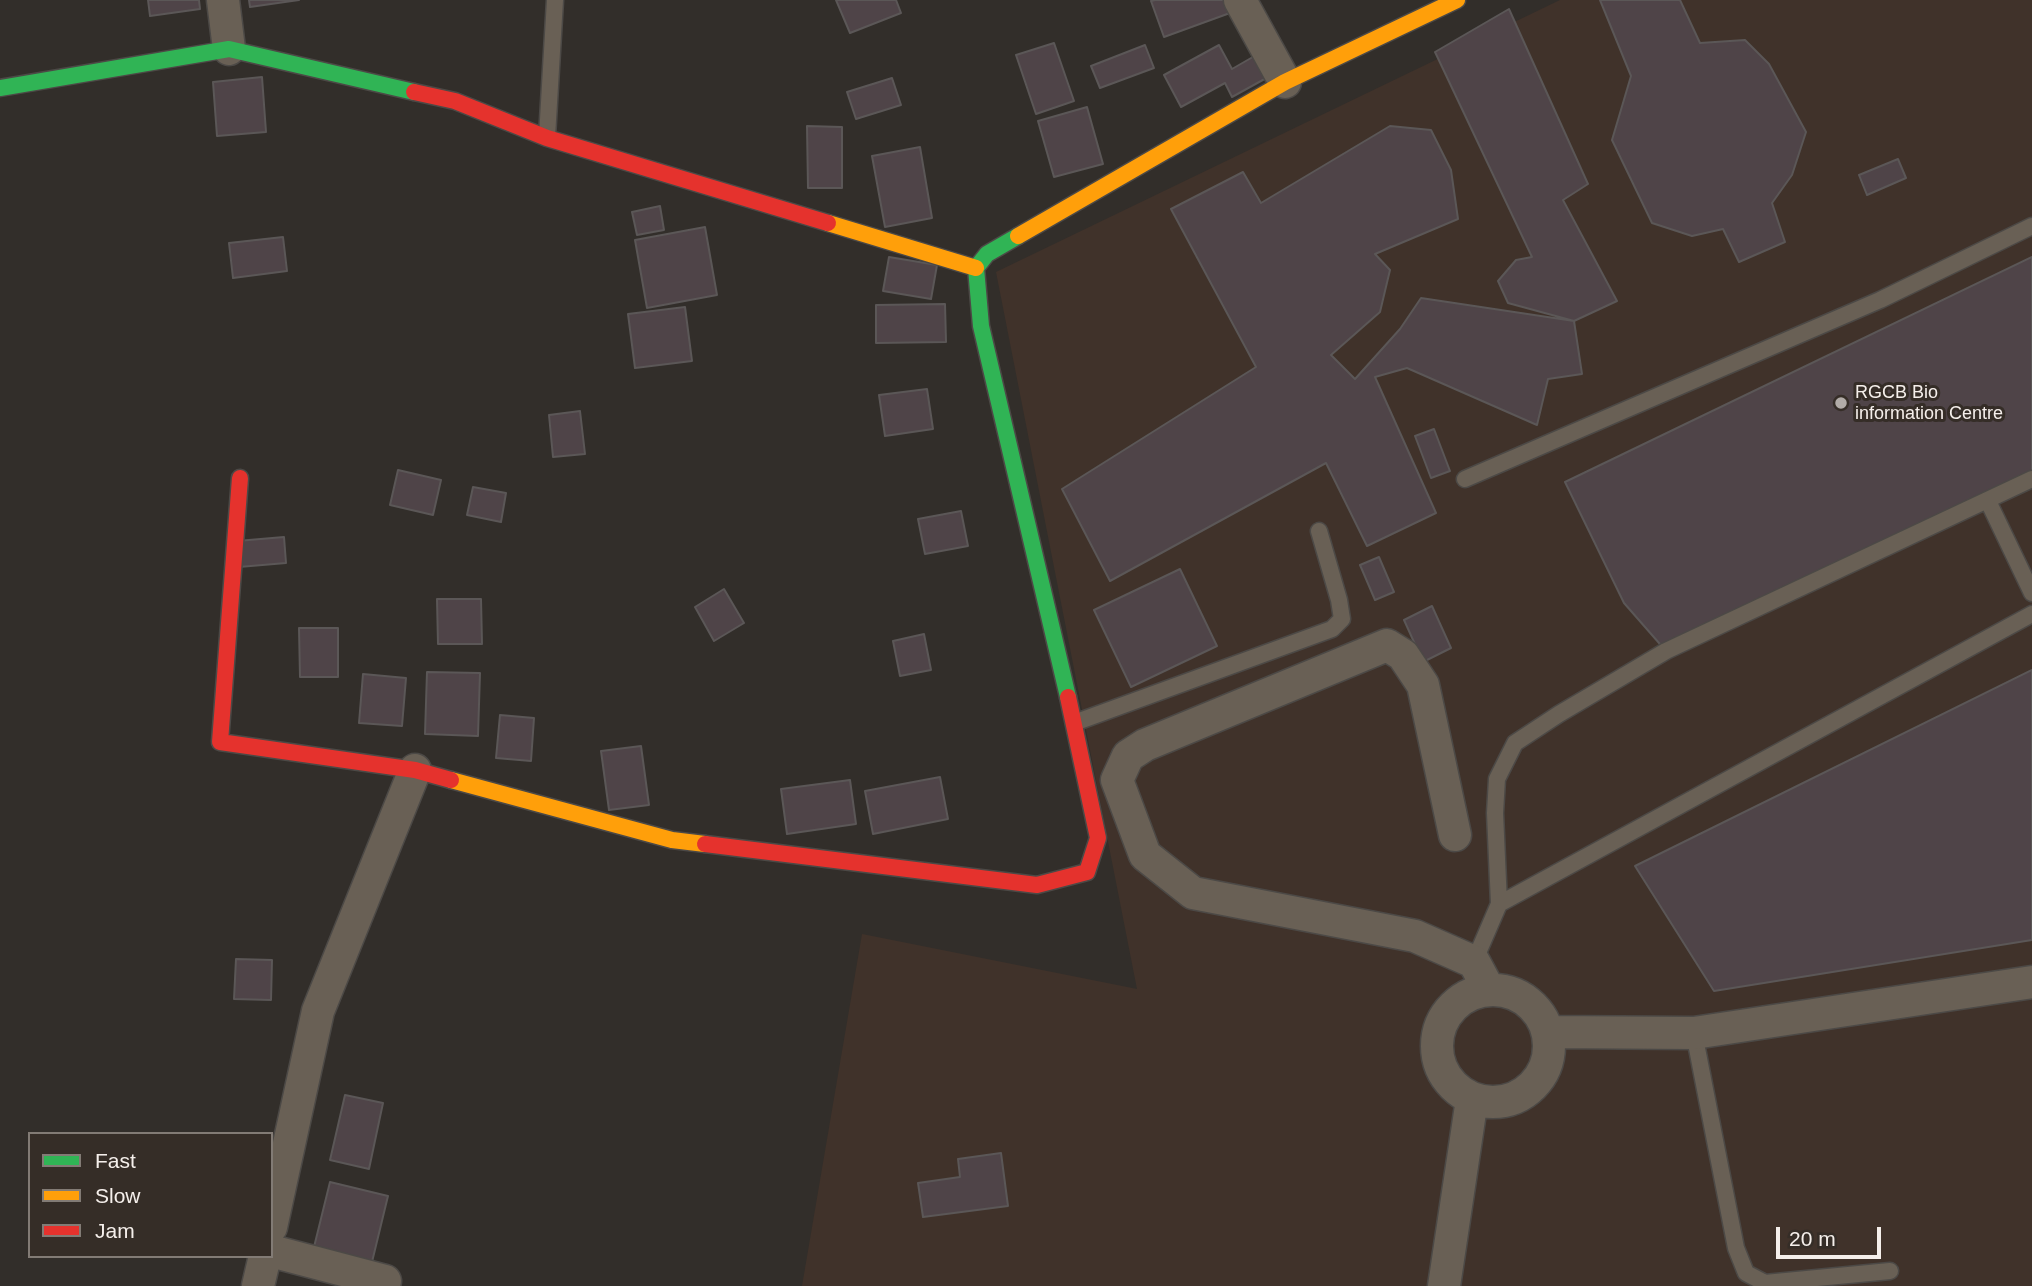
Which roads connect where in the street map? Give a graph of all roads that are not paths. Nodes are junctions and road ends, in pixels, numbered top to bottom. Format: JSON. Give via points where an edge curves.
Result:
{"nodes":[{"id":1,"x":223,"y":0,"type":"edge"},
{"id":2,"x":555,"y":0,"type":"edge"},
{"id":3,"x":1240,"y":0,"type":"edge"},
{"id":4,"x":1457,"y":0,"type":"edge"},
{"id":5,"x":229,"y":49,"type":"junction"},
{"id":6,"x":1285,"y":82,"type":"junction"},
{"id":7,"x":0,"y":88,"type":"edge"},
{"id":8,"x":547,"y":138,"type":"junction"},
{"id":9,"x":2032,"y":226,"type":"edge"},
{"id":10,"x":976,"y":268,"type":"junction"},
{"id":11,"x":240,"y":478,"type":"dead end"},
{"id":12,"x":1465,"y":479,"type":"dead end"},
{"id":13,"x":2032,"y":480,"type":"edge"},
{"id":14,"x":1988,"y":500,"type":"junction"},
{"id":15,"x":1319,"y":531,"type":"dead end"},
{"id":16,"x":2032,"y":593,"type":"edge"},
{"id":17,"x":2032,"y":614,"type":"edge"},
{"id":18,"x":1074,"y":723,"type":"junction"},
{"id":19,"x":415,"y":770,"type":"junction"},
{"id":20,"x":1455,"y":835,"type":"dead end"},
{"id":21,"x":1499,"y":904,"type":"junction"},
{"id":22,"x":1474,"y":962,"type":"junction"},
{"id":23,"x":2032,"y":982,"type":"edge"},
{"id":24,"x":1489,"y":990,"type":"junction"},
{"id":25,"x":1548,"y":1032,"type":"junction"},
{"id":26,"x":1694,"y":1033,"type":"junction"},
{"id":27,"x":1472,"y":1099,"type":"junction"},
{"id":28,"x":273,"y":1218,"type":"edge"},
{"id":29,"x":273,"y":1252,"type":"edge"},
{"id":30,"x":265,"y":1258,"type":"edge"},
{"id":31,"x":1890,"y":1271,"type":"dead end"},
{"id":32,"x":385,"y":1281,"type":"dead end"},
{"id":33,"x":258,"y":1286,"type":"edge"},
{"id":34,"x":1444,"y":1286,"type":"edge"}],
"edges":[{"from":1,"to":5,"type":"street"},
{"from":2,"to":8,"type":"lane"},
{"from":3,"to":6,"type":"street"},
{"from":4,"to":6,"type":"street"},
{"from":5,"to":7,"type":"street"},
{"from":5,"to":8,"type":"street","via":[[455,101]]},
{"from":6,"to":10,"type":"street","via":[[987,254]]},
{"from":8,"to":10,"type":"street"},
{"from":9,"to":12,"type":"lane","via":[[1880,300]]},
{"from":10,"to":18,"type":"street","via":[[981,326]]},
{"from":11,"to":19,"type":"street","via":[[220,742]]},
{"from":13,"to":14,"type":"lane"},
{"from":14,"to":16,"type":"lane"},
{"from":14,"to":21,"type":"lane","via":[[1666,651],[1516,743],[1497,779]]},
{"from":15,"to":18,"type":"lane","via":[[1342,619],[1332,629]]},
{"from":17,"to":21,"type":"lane"},
{"from":18,"to":19,"type":"street","via":[[1098,838],[1087,872],[1038,886],[672,840]]},
{"from":19,"to":28,"type":"street","via":[[318,1011]]},
{"from":20,"to":22,"type":"street","via":[[1423,685],[1403,654],[1387,645],[1145,745],[1128,756],[1117,780],[1145,855],[1193,893],[1415,936]]},
{"from":21,"to":22,"type":"lane"},
{"from":22,"to":24,"type":"street"},
{"from":23,"to":26,"type":"street"},
{"from":24,"to":25,"type":"street","via":[[1509,992],[1526,1001]]},
{"from":24,"to":27,"type":"street","via":[[1456,1004],[1437,1037],[1444,1074]]},
{"from":25,"to":26,"type":"street"},
{"from":25,"to":27,"type":"street","via":[[1549,1050],[1537,1083],[1507,1101]]},
{"from":26,"to":31,"type":"lane","via":[[1736,1248],[1746,1273],[1765,1283]]},
{"from":27,"to":34,"type":"street"},
{"from":29,"to":32,"type":"street"},
{"from":30,"to":33,"type":"street"}]}
